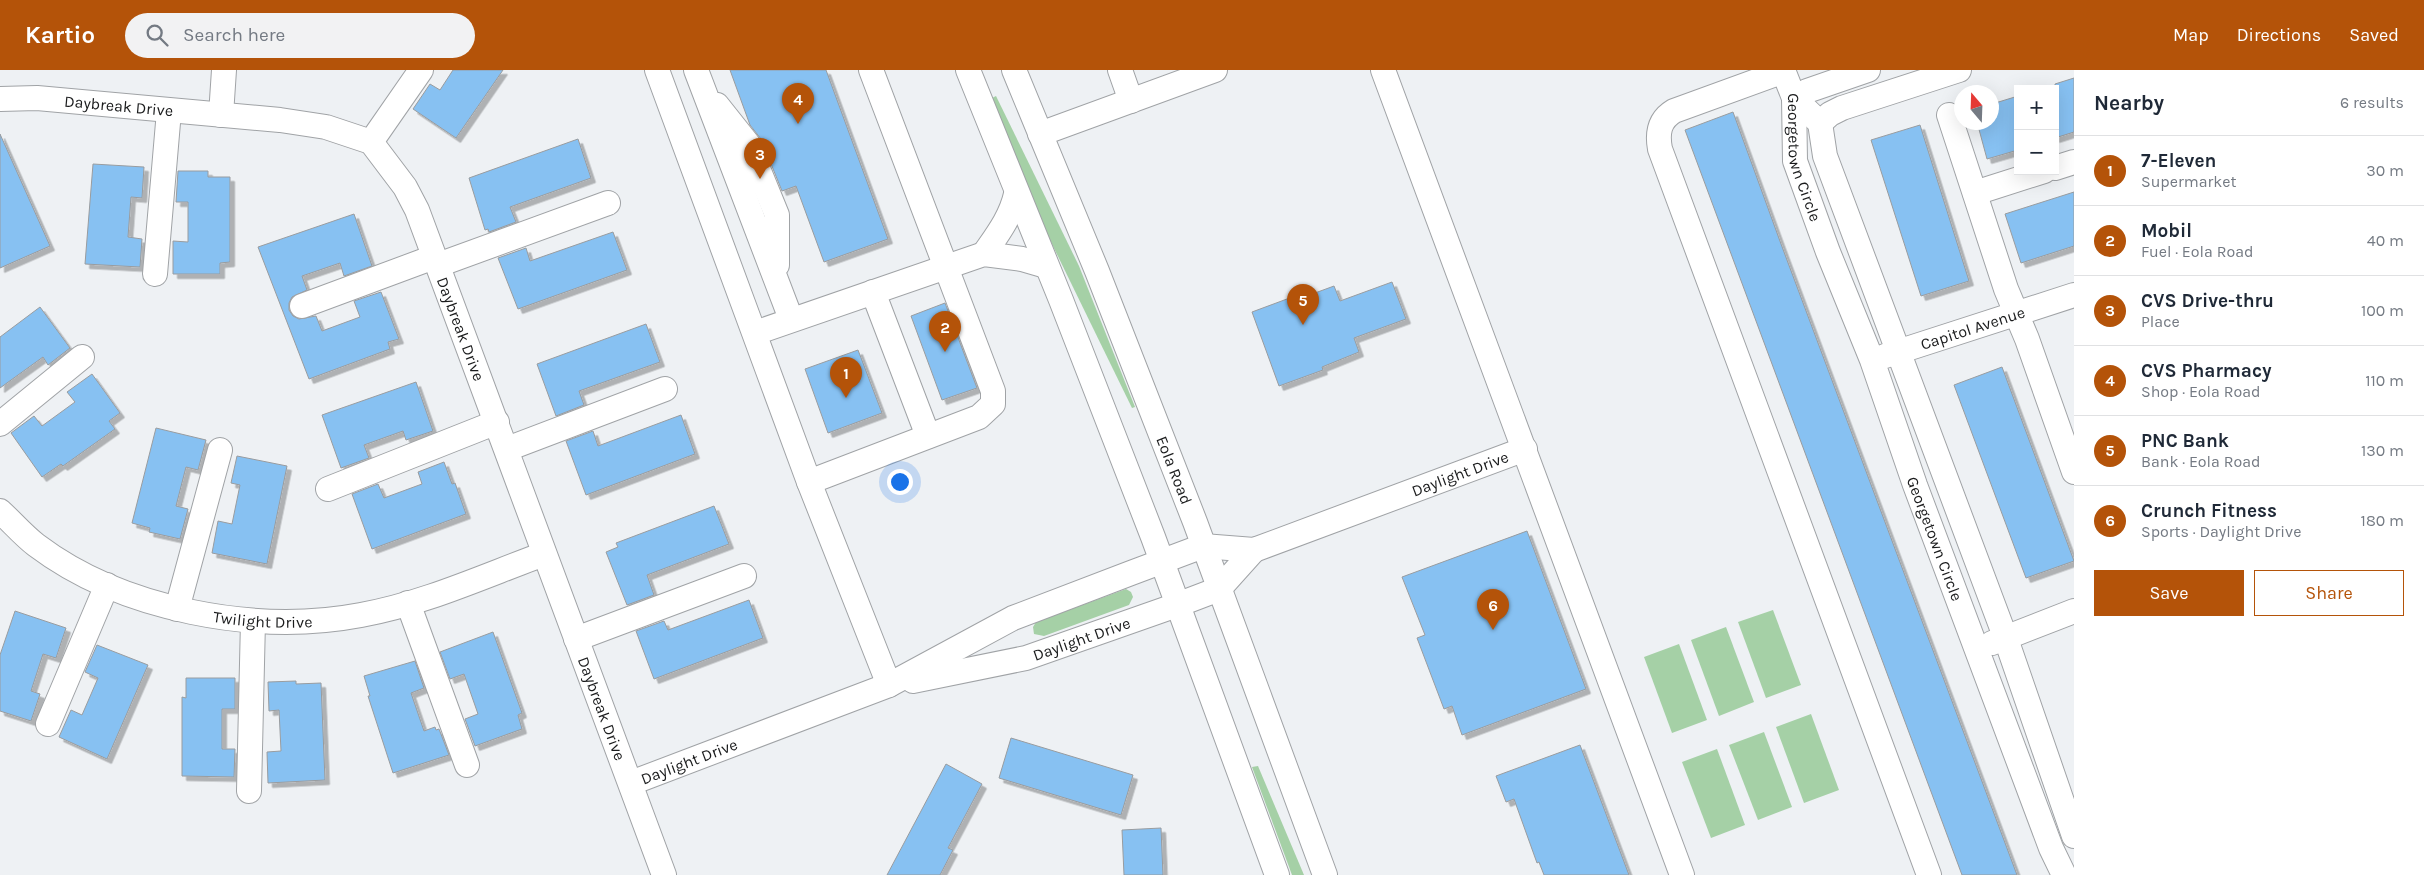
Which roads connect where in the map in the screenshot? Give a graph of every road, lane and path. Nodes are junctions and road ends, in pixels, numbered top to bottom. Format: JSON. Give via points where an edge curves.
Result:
{"nodes":[{"id":1,"x":224,"y":70,"type":"edge"},
{"id":2,"x":421,"y":70,"type":"edge"},
{"id":3,"x":657,"y":70,"type":"edge"},
{"id":4,"x":870,"y":70,"type":"edge"},
{"id":5,"x":968,"y":70,"type":"edge"},
{"id":6,"x":1014,"y":70,"type":"edge"},
{"id":7,"x":1120,"y":70,"type":"edge"},
{"id":8,"x":1215,"y":70,"type":"edge"},
{"id":9,"x":1382,"y":70,"type":"edge"},
{"id":10,"x":1784,"y":70,"type":"edge"},
{"id":11,"x":1869,"y":70,"type":"edge"},
{"id":12,"x":1959,"y":70,"type":"edge"},
{"id":13,"x":699,"y":79,"type":"edge"},
{"id":14,"x":1878,"y":95,"type":"junction"},
{"id":15,"x":1794,"y":98,"type":"junction"},
{"id":16,"x":0,"y":100,"type":"edge"},
{"id":17,"x":1131,"y":101,"type":"junction"},
{"id":18,"x":169,"y":111,"type":"junction"},
{"id":19,"x":220,"y":115,"type":"junction"},
{"id":20,"x":1949,"y":115,"type":"dead end"},
{"id":21,"x":1820,"y":124,"type":"junction"},
{"id":22,"x":1040,"y":134,"type":"junction"},
{"id":23,"x":371,"y":142,"type":"junction"},
{"id":24,"x":2074,"y":162,"type":"edge"},
{"id":25,"x":2059,"y":167,"type":"edge"},
{"id":26,"x":2031,"y":175,"type":"edge"},
{"id":27,"x":1974,"y":193,"type":"junction"},
{"id":28,"x":1016,"y":194,"type":"junction"},
{"id":29,"x":608,"y":203,"type":"dead end"},
{"id":30,"x":984,"y":254,"type":"junction"},
{"id":31,"x":436,"y":261,"type":"junction"},
{"id":32,"x":1046,"y":266,"type":"junction"},
{"id":33,"x":946,"y":267,"type":"junction"},
{"id":34,"x":155,"y":274,"type":"dead end"},
{"id":35,"x":873,"y":292,"type":"junction"},
{"id":36,"x":2074,"y":295,"type":"edge"},
{"id":37,"x":302,"y":306,"type":"dead end"},
{"id":38,"x":2015,"y":314,"type":"junction"},
{"id":39,"x":791,"y":319,"type":"junction"},
{"id":40,"x":755,"y":333,"type":"junction"},
{"id":41,"x":1900,"y":351,"type":"junction"},
{"id":42,"x":82,"y":357,"type":"dead end"},
{"id":43,"x":1872,"y":360,"type":"junction"},
{"id":44,"x":665,"y":389,"type":"dead end"},
{"id":45,"x":497,"y":422,"type":"junction"},
{"id":46,"x":0,"y":424,"type":"edge"},
{"id":47,"x":928,"y":436,"type":"junction"},
{"id":48,"x":507,"y":448,"type":"junction"},
{"id":49,"x":1525,"y":449,"type":"junction"},
{"id":50,"x":220,"y":450,"type":"dead end"},
{"id":51,"x":2072,"y":458,"type":"edge"},
{"id":52,"x":809,"y":482,"type":"junction"},
{"id":53,"x":328,"y":489,"type":"dead end"},
{"id":54,"x":0,"y":511,"type":"edge"},
{"id":55,"x":1204,"y":546,"type":"junction"},
{"id":56,"x":1254,"y":550,"type":"junction"},
{"id":57,"x":544,"y":554,"type":"junction"},
{"id":58,"x":1162,"y":562,"type":"junction"},
{"id":59,"x":744,"y":576,"type":"dead end"},
{"id":60,"x":107,"y":585,"type":"junction"},
{"id":61,"x":1219,"y":589,"type":"junction"},
{"id":62,"x":408,"y":603,"type":"junction"},
{"id":63,"x":1177,"y":605,"type":"junction"},
{"id":64,"x":177,"y":609,"type":"junction"},
{"id":65,"x":2074,"y":612,"type":"edge"},
{"id":66,"x":253,"y":622,"type":"junction"},
{"id":67,"x":576,"y":639,"type":"junction"},
{"id":68,"x":2006,"y":639,"type":"junction"},
{"id":69,"x":1976,"y":648,"type":"junction"},
{"id":70,"x":889,"y":685,"type":"junction"},
{"id":71,"x":48,"y":724,"type":"dead end"},
{"id":72,"x":467,"y":765,"type":"dead end"},
{"id":73,"x":631,"y":783,"type":"junction"},
{"id":74,"x":250,"y":792,"type":"dead end"},
{"id":75,"x":2074,"y":836,"type":"edge"},
{"id":76,"x":664,"y":875,"type":"edge"},
{"id":77,"x":1278,"y":875,"type":"edge"},
{"id":78,"x":1325,"y":875,"type":"edge"},
{"id":79,"x":1682,"y":875,"type":"edge"},
{"id":80,"x":1929,"y":875,"type":"edge"},
{"id":81,"x":2064,"y":875,"type":"edge"}],
"edges":[{"from":1,"to":19,"type":"street"},
{"from":2,"to":23,"type":"street"},
{"from":3,"to":40,"type":"street"},
{"from":4,"to":33,"type":"street"},
{"from":5,"to":28,"type":"street"},
{"from":6,"to":22,"type":"street","name":"Eola Road"},
{"from":7,"to":17,"type":"street"},
{"from":8,"to":17,"type":"street"},
{"from":9,"to":49,"type":"street"},
{"from":10,"to":15,"type":"street"},
{"from":10,"to":80,"type":"street","via":[[1666,115],[1658,138]]},
{"from":11,"to":14,"type":"street"},
{"from":11,"to":15,"type":"street"},
{"from":12,"to":14,"type":"street"},
{"from":13,"to":39,"type":"street"},
{"from":14,"to":21,"type":"street","via":[[1830,114]]},
{"from":15,"to":21,"type":"street","name":"Georgetown Circle"},
{"from":15,"to":43,"type":"street","name":"Georgetown Circle","via":[[1795,162]]},
{"from":16,"to":18,"type":"street","name":"Daybreak Drive","via":[[37,98]]},
{"from":17,"to":22,"type":"street"},
{"from":18,"to":19,"type":"street","name":"Daybreak Drive"},
{"from":18,"to":34,"type":"street"},
{"from":19,"to":23,"type":"street","name":"Daybreak Drive","via":[[326,127]]},
{"from":20,"to":27,"type":"street"},
{"from":21,"to":41,"type":"street","name":"Georgetown Circle","via":[[1826,156]]},
{"from":22,"to":55,"type":"street","name":"Eola Road"},
{"from":23,"to":31,"type":"street","name":"Daybreak Drive","via":[[405,187]]},
{"from":24,"to":25,"type":"street"},
{"from":26,"to":27,"type":"street"},
{"from":27,"to":38,"type":"street"},
{"from":28,"to":30,"type":"street","via":[[1010,214]]},
{"from":28,"to":32,"type":"street"},
{"from":29,"to":31,"type":"street"},
{"from":30,"to":32,"type":"street"},
{"from":30,"to":33,"type":"street"},
{"from":31,"to":37,"type":"street"},
{"from":31,"to":45,"type":"street","name":"Daybreak Drive"},
{"from":32,"to":58,"type":"street"},
{"from":33,"to":35,"type":"street"},
{"from":33,"to":47,"type":"street","via":[[993,391],[993,404],[978,417]]},
{"from":35,"to":39,"type":"street"},
{"from":35,"to":47,"type":"street"},
{"from":36,"to":38,"type":"street","name":"Capitol Avenue"},
{"from":38,"to":41,"type":"street","name":"Capitol Avenue"},
{"from":38,"to":51,"type":"street"},
{"from":39,"to":40,"type":"street"},
{"from":40,"to":52,"type":"street"},
{"from":41,"to":43,"type":"street","name":"Capitol Avenue"},
{"from":41,"to":68,"type":"street","name":"Georgetown Circle"},
{"from":42,"to":46,"type":"street"},
{"from":43,"to":69,"type":"street","name":"Georgetown Circle"},
{"from":44,"to":48,"type":"street"},
{"from":45,"to":48,"type":"street","name":"Daybreak Drive"},
{"from":45,"to":53,"type":"street"},
{"from":47,"to":52,"type":"street"},
{"from":48,"to":57,"type":"street","name":"Daybreak Drive"},
{"from":49,"to":56,"type":"street","name":"Daylight Drive"},
{"from":49,"to":79,"type":"street"},
{"from":50,"to":64,"type":"street"},
{"from":52,"to":70,"type":"street"},
{"from":54,"to":60,"type":"street","name":"Twilight Drive","via":[[36,545]]},
{"from":55,"to":56,"type":"street","name":"Daylight Drive"},
{"from":55,"to":58,"type":"street","name":"Daylight Drive"},
{"from":55,"to":61,"type":"street","name":"Eola Road"},
{"from":56,"to":61,"type":"street","name":"Daylight Drive"},
{"from":57,"to":62,"type":"street","name":"Twilight Drive"},
{"from":57,"to":67,"type":"street","name":"Daybreak Drive"},
{"from":58,"to":63,"type":"street"},
{"from":58,"to":70,"type":"street","name":"Daylight Drive","via":[[1013,618]]},
{"from":59,"to":67,"type":"street"},
{"from":60,"to":64,"type":"street","name":"Twilight Drive"},
{"from":60,"to":71,"type":"street"},
{"from":61,"to":63,"type":"street","name":"Daylight Drive"},
{"from":61,"to":78,"type":"street","name":"Eola Road"},
{"from":62,"to":66,"type":"street","name":"Twilight Drive","via":[[361,615],[318,621]]},
{"from":62,"to":72,"type":"street"},
{"from":63,"to":70,"type":"street","name":"Daylight Drive","via":[[1026,658]]},
{"from":63,"to":77,"type":"street"},
{"from":64,"to":66,"type":"street","name":"Twilight Drive"},
{"from":65,"to":68,"type":"street"},
{"from":66,"to":74,"type":"street"},
{"from":67,"to":73,"type":"street","name":"Daybreak Drive"},
{"from":68,"to":69,"type":"street"},
{"from":68,"to":75,"type":"street","name":"Georgetown Circle"},
{"from":69,"to":81,"type":"street","name":"Georgetown Circle","via":[[2047,839]]},
{"from":70,"to":73,"type":"street","name":"Daylight Drive"},
{"from":73,"to":76,"type":"street","name":"Daybreak Drive"}]}
